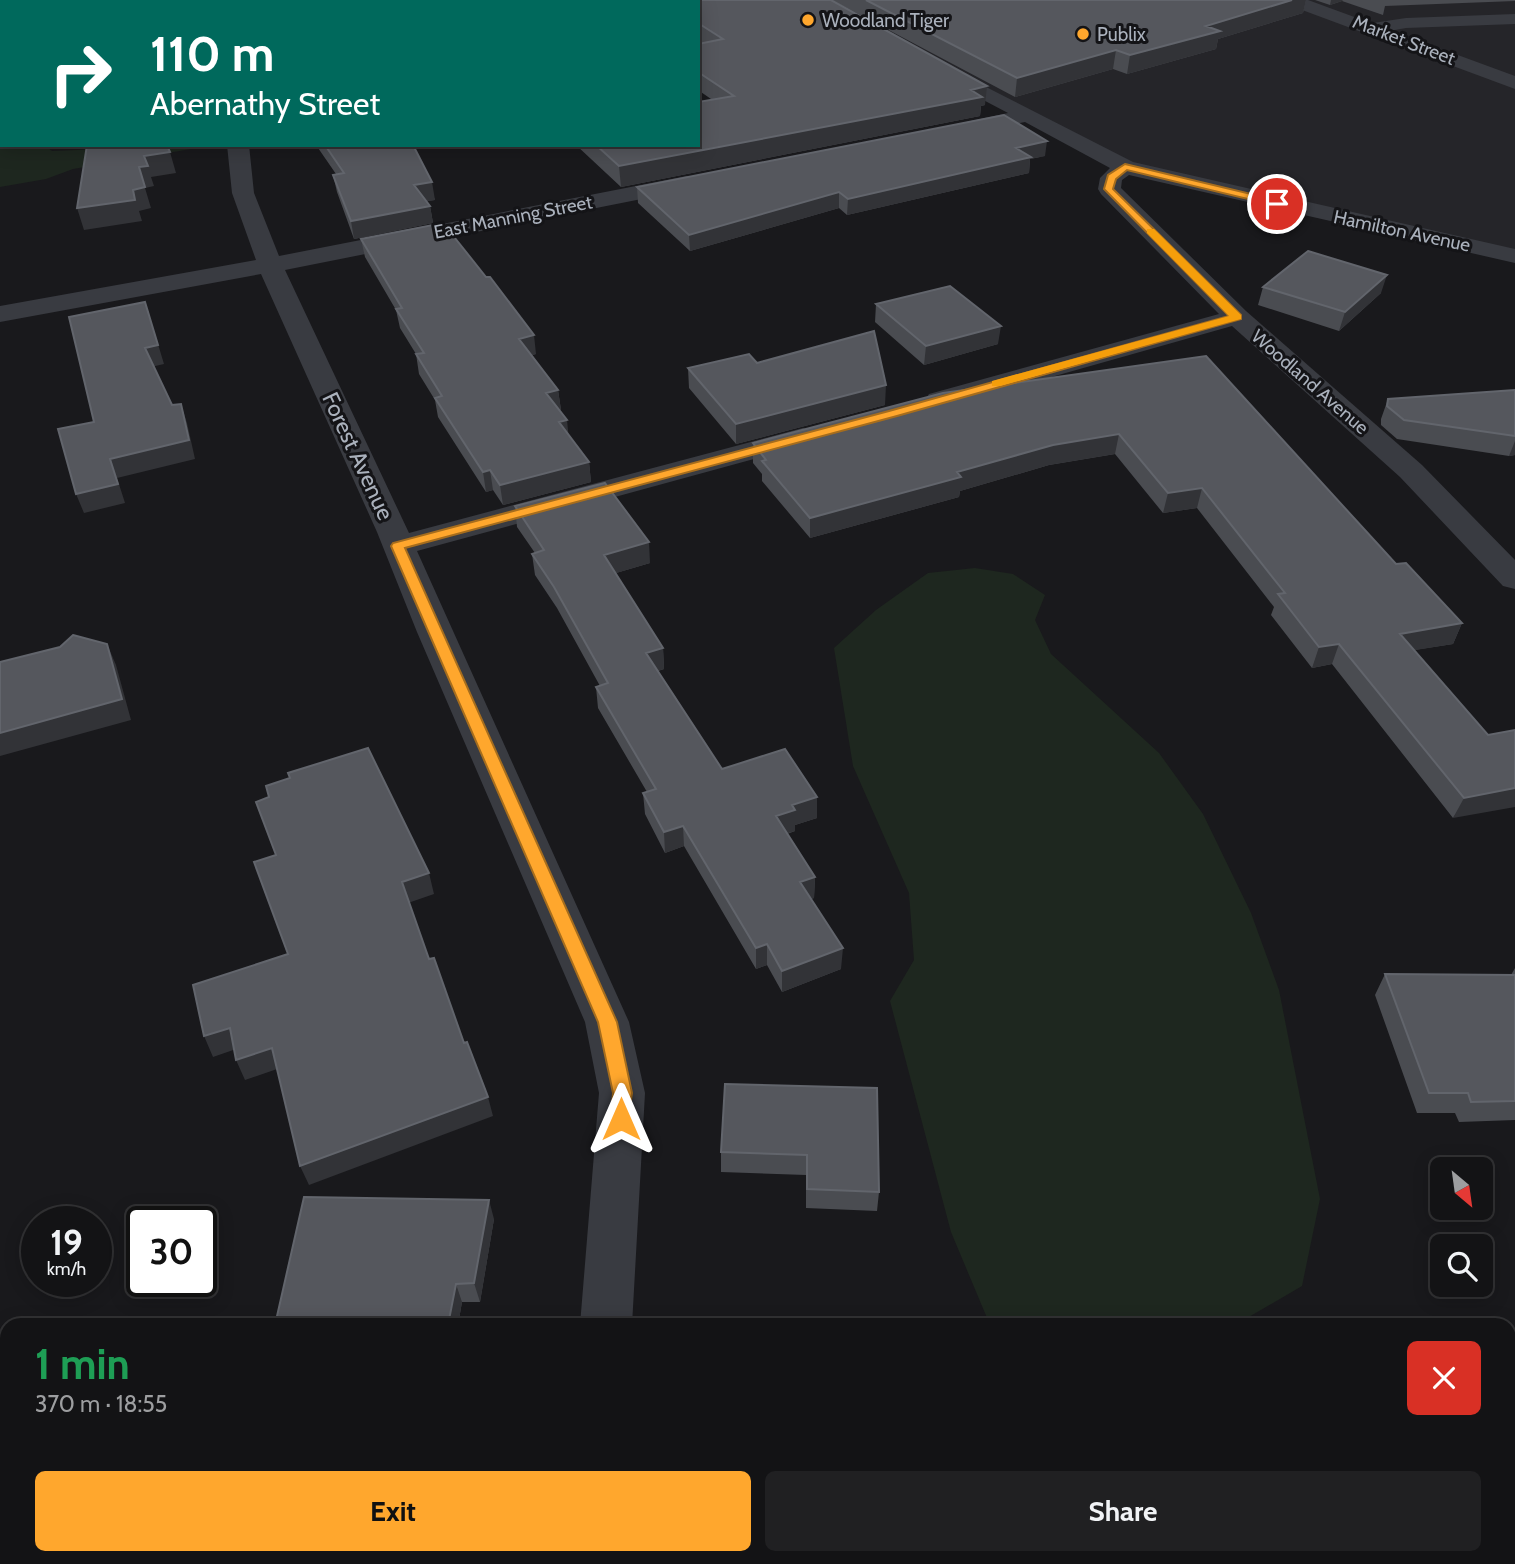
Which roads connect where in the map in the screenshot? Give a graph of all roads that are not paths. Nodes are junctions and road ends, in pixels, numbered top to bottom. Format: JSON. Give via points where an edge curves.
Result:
{"nodes":[{"id":1,"x":1292,"y":0,"type":"edge"},
{"id":2,"x":1515,"y":19,"type":"edge"},
{"id":3,"x":1373,"y":28,"type":"junction"},
{"id":4,"x":917,"y":57,"type":"edge"},
{"id":5,"x":1515,"y":83,"type":"edge"},
{"id":6,"x":1026,"y":116,"type":"junction"},
{"id":7,"x":933,"y":134,"type":"edge"},
{"id":8,"x":238,"y":147,"type":"edge"},
{"id":9,"x":1125,"y":167,"type":"junction"},
{"id":10,"x":706,"y":179,"type":"edge"},
{"id":11,"x":1515,"y":256,"type":"edge"},
{"id":12,"x":270,"y":264,"type":"junction"},
{"id":13,"x":0,"y":314,"type":"edge"},
{"id":14,"x":1237,"y":317,"type":"junction"},
{"id":15,"x":918,"y":406,"type":"edge"},
{"id":16,"x":826,"y":431,"type":"edge"},
{"id":17,"x":398,"y":546,"type":"junction"},
{"id":18,"x":1515,"y":579,"type":"edge"},
{"id":19,"x":606,"y":1318,"type":"edge"}],
"edges":[{"from":1,"to":3,"type":"street","name":"Market Street"},
{"from":2,"to":3,"type":"street"},
{"from":3,"to":5,"type":"street","name":"Market Street"},
{"from":4,"to":6,"type":"street"},
{"from":6,"to":7,"type":"street"},
{"from":6,"to":9,"type":"street"},
{"from":8,"to":12,"type":"street","name":"Forest Avenue","via":[[243,193]]},
{"from":9,"to":11,"type":"street","name":"Hamilton Avenue"},
{"from":9,"to":14,"type":"street","name":"Woodland Avenue","via":[[1111,177],[1109,189]]},
{"from":10,"to":12,"type":"street","name":"East Manning Street"},
{"from":12,"to":13,"type":"street","name":"East Manning Street"},
{"from":12,"to":17,"type":"street","name":"Forest Avenue"},
{"from":14,"to":15,"type":"street"},
{"from":14,"to":18,"type":"street","name":"Woodland Avenue","via":[[1411,471]]},
{"from":16,"to":17,"type":"street"},
{"from":17,"to":19,"type":"street","name":"Forest Avenue","via":[[607,1022],[622,1093]]}]}
